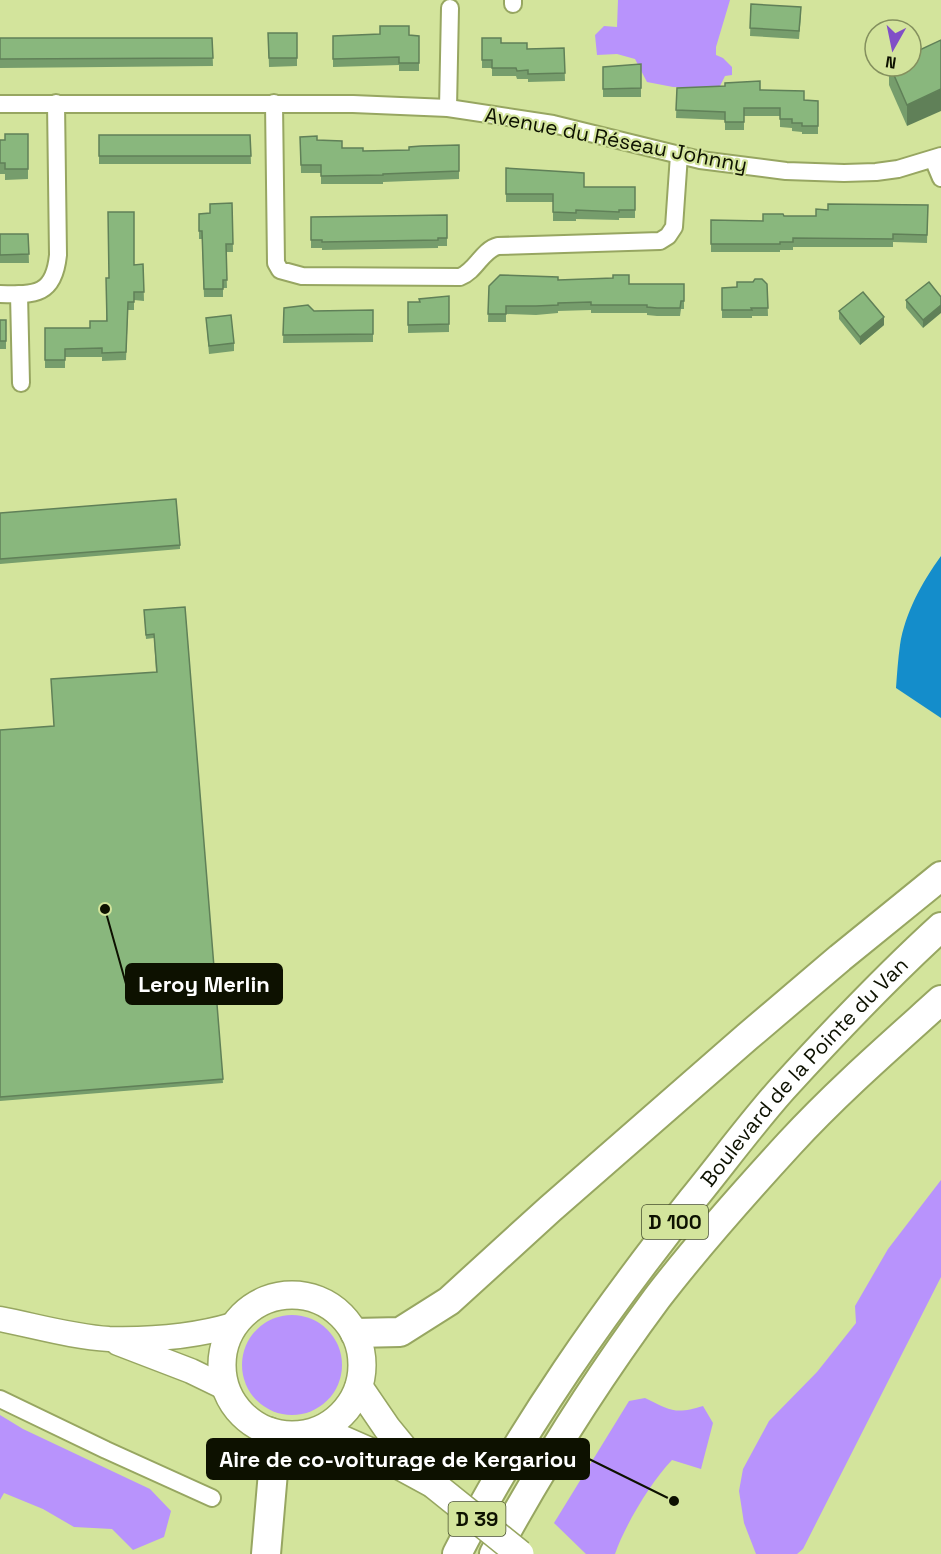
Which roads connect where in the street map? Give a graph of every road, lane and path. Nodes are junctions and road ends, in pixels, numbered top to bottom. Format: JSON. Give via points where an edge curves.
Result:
{"nodes":[{"id":1,"x":450,"y":8,"type":"dead end"},
{"id":2,"x":56,"y":103,"type":"junction"},
{"id":3,"x":274,"y":103,"type":"junction"},
{"id":4,"x":0,"y":104,"type":"edge"},
{"id":5,"x":448,"y":108,"type":"junction"},
{"id":6,"x":679,"y":156,"type":"junction"},
{"id":7,"x":937,"y":157,"type":"edge"},
{"id":8,"x":941,"y":178,"type":"edge"},
{"id":9,"x":0,"y":294,"type":"edge"},
{"id":10,"x":19,"y":294,"type":"junction"},
{"id":11,"x":21,"y":382,"type":"dead end"},
{"id":12,"x":941,"y":876,"type":"edge"},
{"id":13,"x":941,"y":927,"type":"edge"},
{"id":14,"x":941,"y":1000,"type":"edge"},
{"id":15,"x":0,"y":1319,"type":"edge"},
{"id":16,"x":233,"y":1325,"type":"junction"},
{"id":17,"x":355,"y":1333,"type":"junction"},
{"id":18,"x":108,"y":1339,"type":"junction"},
{"id":19,"x":224,"y":1387,"type":"junction"},
{"id":20,"x":359,"y":1387,"type":"junction"},
{"id":21,"x":0,"y":1399,"type":"edge"},
{"id":22,"x":321,"y":1430,"type":"junction"},
{"id":23,"x":269,"y":1432,"type":"junction"},
{"id":24,"x":560,"y":1443,"type":"junction"},
{"id":25,"x":434,"y":1484,"type":"junction"},
{"id":26,"x":212,"y":1498,"type":"dead end"},
{"id":27,"x":266,"y":1554,"type":"edge"},
{"id":28,"x":457,"y":1554,"type":"edge"},
{"id":29,"x":494,"y":1554,"type":"edge"},
{"id":30,"x":512,"y":1554,"type":"edge"},
{"id":31,"x":520,"y":1554,"type":"edge"}],
"edges":[{"from":1,"to":5,"type":"street"},
{"from":2,"to":3,"type":"street","name":"Avenue du Réseau Johnny"},
{"from":2,"to":4,"type":"street","name":"Avenue du Réseau Johnny"},
{"from":2,"to":10,"type":"street","via":[[57,268],[55,277],[42,290]]},
{"from":3,"to":5,"type":"street","name":"Avenue du Réseau Johnny"},
{"from":3,"to":6,"type":"street","via":[[276,263],[280,270],[302,276],[460,277],[498,246],[660,242],[674,227]]},
{"from":5,"to":6,"type":"street","name":"Avenue du Réseau Johnny","via":[[552,124]]},
{"from":6,"to":7,"type":"street","name":"Avenue du Réseau Johnny","via":[[744,167],[844,173],[885,171]]},
{"from":7,"to":8,"type":"street"},
{"from":9,"to":10,"type":"street"},
{"from":10,"to":11,"type":"street"},
{"from":12,"to":17,"type":"highway","via":[[756,1030],[449,1302],[400,1332]]},
{"from":13,"to":28,"type":"highway","name":"Boulevard de la Pointe du Van","number":"D 100","via":[[871,994],[782,1090],[647,1256],[528,1430]]},
{"from":14,"to":24,"type":"highway","name":"Boulevard de la Pointe du Van","number":"D 100","via":[[800,1133],[740,1198],[658,1296]]},
{"from":15,"to":18,"type":"main road"},
{"from":16,"to":17,"type":"main road","via":[[262,1301],[280,1295],[299,1295],[332,1307]]},
{"from":16,"to":18,"type":"main road","via":[[176,1338]]},
{"from":16,"to":19,"type":"main road","via":[[224,1345]]},
{"from":17,"to":20,"type":"main road","via":[[362,1360]]},
{"from":18,"to":19,"type":"main road"},
{"from":19,"to":23,"type":"main road","via":[[248,1421]]},
{"from":20,"to":22,"type":"main road","via":[[351,1405]]},
{"from":20,"to":25,"type":"main road","number":"D 39"},
{"from":21,"to":26,"type":"street"},
{"from":22,"to":23,"type":"main road","via":[[285,1436]]},
{"from":22,"to":25,"type":"main road","number":"D 39"},
{"from":23,"to":27,"type":"highway","via":[[273,1472]]},
{"from":24,"to":29,"type":"highway","name":"Boulevard de la Pointe du Van","number":"D 100"},
{"from":24,"to":30,"type":"highway","number":"D 100"},
{"from":25,"to":31,"type":"main road","number":"D 39","bridge":true}]}
